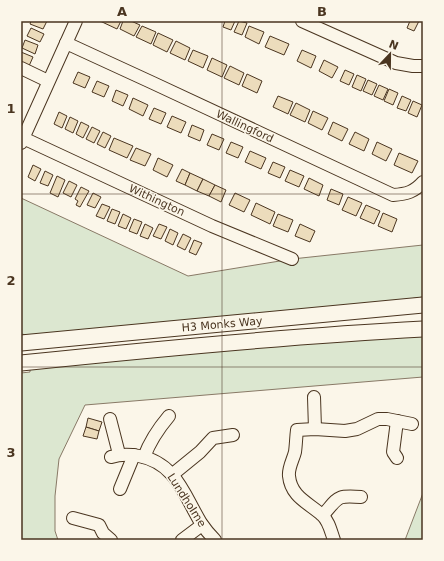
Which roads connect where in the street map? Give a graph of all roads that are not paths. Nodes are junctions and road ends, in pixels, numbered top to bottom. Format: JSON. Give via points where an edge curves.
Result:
{"nodes":[{"id":1,"x":76,"y":21,"type":"edge"},
{"id":2,"x":302,"y":21,"type":"edge"},
{"id":3,"x":66,"y":43,"type":"junction"},
{"id":4,"x":423,"y":66,"type":"edge"},
{"id":5,"x":21,"y":68,"type":"edge"},
{"id":6,"x":48,"y":81,"type":"junction"},
{"id":7,"x":22,"y":141,"type":"edge"},
{"id":8,"x":423,"y":182,"type":"edge"},
{"id":9,"x":292,"y":259,"type":"dead end"},
{"id":10,"x":423,"y":306,"type":"edge"},
{"id":11,"x":423,"y":329,"type":"edge"},
{"id":12,"x":24,"y":343,"type":"edge"},
{"id":13,"x":25,"y":362,"type":"edge"},
{"id":14,"x":314,"y":397,"type":"dead end"},
{"id":15,"x":169,"y":416,"type":"dead end"},
{"id":16,"x":110,"y":419,"type":"dead end"},
{"id":17,"x":397,"y":421,"type":"junction"},
{"id":18,"x":412,"y":424,"type":"dead end"},
{"id":19,"x":315,"y":429,"type":"junction"},
{"id":20,"x":233,"y":435,"type":"dead end"},
{"id":21,"x":139,"y":456,"type":"junction"},
{"id":22,"x":397,"y":458,"type":"dead end"},
{"id":23,"x":173,"y":474,"type":"junction"},
{"id":24,"x":120,"y":489,"type":"dead end"},
{"id":25,"x":361,"y":498,"type":"dead end"},
{"id":26,"x":323,"y":515,"type":"junction"},
{"id":27,"x":73,"y":518,"type":"dead end"},
{"id":28,"x":202,"y":525,"type":"junction"},
{"id":29,"x":111,"y":540,"type":"edge"},
{"id":30,"x":182,"y":540,"type":"edge"},
{"id":31,"x":215,"y":540,"type":"edge"},
{"id":32,"x":334,"y":540,"type":"edge"}],
"edges":[{"from":1,"to":3,"type":"street"},
{"from":2,"to":4,"type":"street","via":[[396,63]]},
{"from":3,"to":6,"type":"street"},
{"from":3,"to":8,"type":"street","name":"Wallingford","via":[[393,195],[407,194]]},
{"from":5,"to":6,"type":"street"},
{"from":6,"to":7,"type":"street"},
{"from":7,"to":9,"type":"street","name":"Withington"},
{"from":10,"to":12,"type":"main road","name":"H3 Monks Way"},
{"from":11,"to":13,"type":"main road","name":"H3 Monks Way","via":[[328,334]]},
{"from":14,"to":19,"type":"street"},
{"from":15,"to":21,"type":"street"},
{"from":16,"to":21,"type":"street","name":"Lundholme","via":[[115,456]]},
{"from":17,"to":18,"type":"street"},
{"from":17,"to":19,"type":"street","via":[[378,419],[357,429]]},
{"from":17,"to":22,"type":"street","via":[[392,452]]},
{"from":19,"to":26,"type":"street","via":[[297,430],[289,476],[298,497]]},
{"from":20,"to":23,"type":"street","via":[[213,438]]},
{"from":21,"to":23,"type":"street","name":"Lundholme","via":[[160,462]]},
{"from":21,"to":24,"type":"street"},
{"from":23,"to":28,"type":"street","name":"Lundholme"},
{"from":25,"to":26,"type":"street","via":[[338,498]]},
{"from":26,"to":32,"type":"street"},
{"from":27,"to":29,"type":"street","via":[[99,526]]},
{"from":28,"to":30,"type":"street"},
{"from":28,"to":31,"type":"street","name":"Lundholme"}]}
